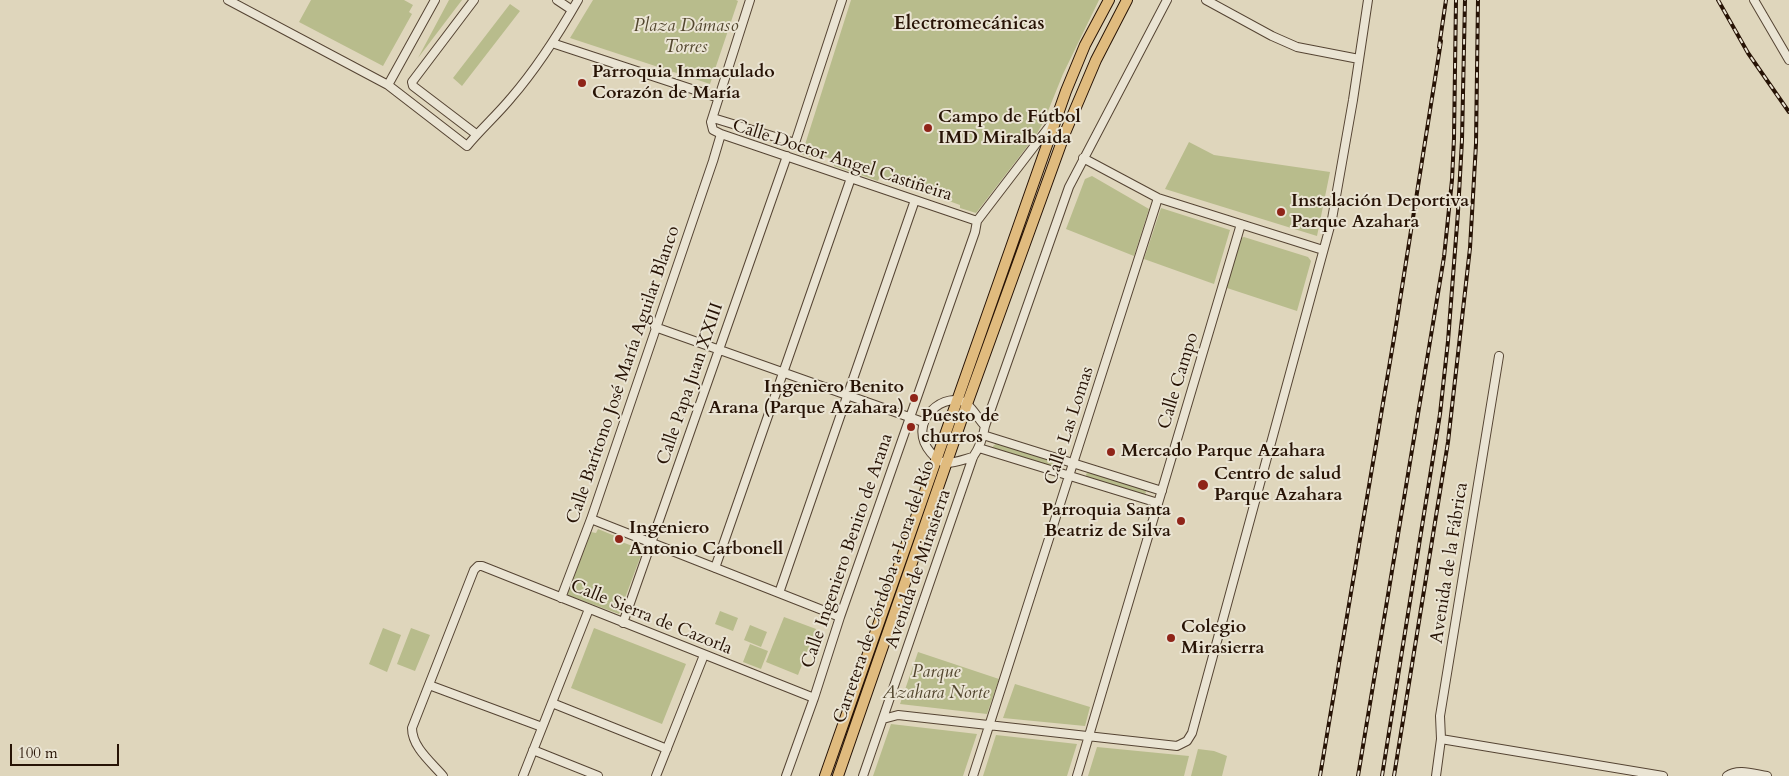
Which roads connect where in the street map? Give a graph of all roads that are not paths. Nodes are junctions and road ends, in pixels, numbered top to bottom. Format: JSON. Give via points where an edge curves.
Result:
{"nodes":[{"id":1,"x":228,"y":0,"type":"edge"},
{"id":2,"x":474,"y":0,"type":"edge"},
{"id":3,"x":558,"y":0,"type":"edge"},
{"id":4,"x":578,"y":0,"type":"edge"},
{"id":5,"x":750,"y":0,"type":"edge"},
{"id":6,"x":842,"y":0,"type":"edge"},
{"id":7,"x":1109,"y":0,"type":"edge"},
{"id":8,"x":1127,"y":0,"type":"edge"},
{"id":9,"x":1167,"y":0,"type":"edge"},
{"id":10,"x":1206,"y":0,"type":"edge"},
{"id":11,"x":1368,"y":0,"type":"edge"},
{"id":12,"x":1754,"y":0,"type":"edge"},
{"id":13,"x":433,"y":1,"type":"edge"},
{"id":14,"x":572,"y":10,"type":"junction"},
{"id":15,"x":552,"y":43,"type":"junction"},
{"id":16,"x":1359,"y":59,"type":"junction"},
{"id":17,"x":1789,"y":60,"type":"edge"},
{"id":18,"x":388,"y":85,"type":"junction"},
{"id":19,"x":719,"y":98,"type":"junction"},
{"id":20,"x":1057,"y":117,"type":"junction"},
{"id":21,"x":713,"y":118,"type":"junction"},
{"id":22,"x":476,"y":134,"type":"junction"},
{"id":23,"x":721,"y":134,"type":"junction"},
{"id":24,"x":787,"y":156,"type":"junction"},
{"id":25,"x":1082,"y":158,"type":"junction"},
{"id":26,"x":713,"y":161,"type":"joint"},
{"id":27,"x":850,"y":178,"type":"junction"},
{"id":28,"x":1158,"y":198,"type":"junction"},
{"id":29,"x":915,"y":200,"type":"junction"},
{"id":30,"x":977,"y":221,"type":"junction"},
{"id":31,"x":1241,"y":224,"type":"junction"},
{"id":32,"x":1323,"y":250,"type":"junction"},
{"id":33,"x":655,"y":327,"type":"junction"},
{"id":34,"x":719,"y":350,"type":"junction"},
{"id":35,"x":1498,"y":356,"type":"dead end"},
{"id":36,"x":783,"y":373,"type":"junction"},
{"id":37,"x":847,"y":395,"type":"junction"},
{"id":38,"x":956,"y":400,"type":"junction"},
{"id":39,"x":967,"y":404,"type":"junction"},
{"id":40,"x":910,"y":418,"type":"junction"},
{"id":41,"x":923,"y":422,"type":"junction"},
{"id":42,"x":984,"y":426,"type":"junction"},
{"id":43,"x":983,"y":435,"type":"junction"},
{"id":44,"x":979,"y":448,"type":"junction"},
{"id":45,"x":973,"y":457,"type":"junction"},
{"id":46,"x":935,"y":459,"type":"junction"},
{"id":47,"x":947,"y":463,"type":"junction"},
{"id":48,"x":1074,"y":464,"type":"junction"},
{"id":49,"x":1070,"y":476,"type":"junction"},
{"id":50,"x":1162,"y":491,"type":"junction"},
{"id":51,"x":1158,"y":502,"type":"junction"},
{"id":52,"x":591,"y":519,"type":"junction"},
{"id":53,"x":651,"y":543,"type":"junction"},
{"id":54,"x":715,"y":568,"type":"junction"},
{"id":55,"x":779,"y":593,"type":"junction"},
{"id":56,"x":561,"y":598,"type":"junction"},
{"id":57,"x":589,"y":609,"type":"junction"},
{"id":58,"x":840,"y":617,"type":"junction"},
{"id":59,"x":623,"y":622,"type":"junction"},
{"id":60,"x":704,"y":654,"type":"junction"},
{"id":61,"x":429,"y":685,"type":"junction"},
{"id":62,"x":814,"y":698,"type":"junction"},
{"id":63,"x":889,"y":702,"type":"junction"},
{"id":64,"x":552,"y":703,"type":"junction"},
{"id":65,"x":898,"y":715,"type":"junction"},
{"id":66,"x":883,"y":719,"type":"junction"},
{"id":67,"x":990,"y":725,"type":"junction"},
{"id":68,"x":542,"y":727,"type":"junction"},
{"id":69,"x":1089,"y":735,"type":"junction"},
{"id":70,"x":1441,"y":740,"type":"junction"},
{"id":71,"x":667,"y":749,"type":"junction"},
{"id":72,"x":533,"y":750,"type":"junction"},
{"id":73,"x":443,"y":776,"type":"edge"},
{"id":74,"x":522,"y":776,"type":"edge"},
{"id":75,"x":598,"y":776,"type":"edge"},
{"id":76,"x":657,"y":776,"type":"edge"},
{"id":77,"x":786,"y":776,"type":"edge"},
{"id":78,"x":824,"y":776,"type":"edge"},
{"id":79,"x":838,"y":776,"type":"edge"},
{"id":80,"x":863,"y":776,"type":"edge"},
{"id":81,"x":973,"y":776,"type":"edge"},
{"id":82,"x":1077,"y":776,"type":"edge"},
{"id":83,"x":1436,"y":776,"type":"edge"},
{"id":84,"x":1663,"y":776,"type":"edge"},
{"id":85,"x":1727,"y":776,"type":"edge"},
{"id":86,"x":1767,"y":776,"type":"edge"}],
"edges":[{"from":1,"to":18,"type":"street"},
{"from":2,"to":22,"type":"street","via":[[412,82]]},
{"from":3,"to":14,"type":"street"},
{"from":4,"to":14,"type":"street"},
{"from":5,"to":19,"type":"street"},
{"from":6,"to":21,"type":"street","via":[[794,142]]},
{"from":7,"to":20,"type":"main road","name":"Carretera de Córdoba a Lora del Río","via":[[1081,53]]},
{"from":8,"to":39,"type":"main road","name":"Carretera de Córdoba a Lora del Río","via":[[1080,96]]},
{"from":9,"to":25,"type":"street"},
{"from":10,"to":16,"type":"street","via":[[1297,47]]},
{"from":11,"to":16,"type":"street"},
{"from":12,"to":17,"type":"street"},
{"from":13,"to":18,"type":"street"},
{"from":14,"to":15,"type":"street"},
{"from":15,"to":19,"type":"street"},
{"from":15,"to":22,"type":"street","via":[[511,99]]},
{"from":16,"to":32,"type":"street","via":[[1340,179]]},
{"from":18,"to":22,"type":"street","via":[[467,146]]},
{"from":19,"to":21,"type":"street"},
{"from":20,"to":30,"type":"street"},
{"from":20,"to":38,"type":"main road","name":"Carretera de Córdoba a Lora del Río"},
{"from":21,"to":23,"type":"street","via":[[713,130]]},
{"from":23,"to":24,"type":"street","name":"Calle Doctor Angel Castiñeira"},
{"from":23,"to":26,"type":"street","name":"Calle Doctor Angel Castiñeira"},
{"from":24,"to":27,"type":"street","name":"Calle Doctor Angel Castiñeira"},
{"from":24,"to":34,"type":"street","name":"Calle Papa Juan XXIII"},
{"from":25,"to":28,"type":"street"},
{"from":25,"to":42,"type":"street"},
{"from":26,"to":33,"type":"street","name":"Calle Barítono José María Aguilar Blanco"},
{"from":27,"to":29,"type":"street","name":"Calle Doctor Angel Castiñeira"},
{"from":27,"to":36,"type":"street"},
{"from":28,"to":31,"type":"street"},
{"from":28,"to":48,"type":"street","name":"Calle Las Lomas"},
{"from":29,"to":30,"type":"street","name":"Calle Doctor Angel Castiñeira"},
{"from":29,"to":37,"type":"street"},
{"from":30,"to":40,"type":"street","name":"Calle Ingeniero Benito de Arana","via":[[976,232]]},
{"from":31,"to":32,"type":"street"},
{"from":31,"to":50,"type":"street","name":"Calle Campo"},
{"from":32,"to":69,"type":"street","via":[[1192,732],[1187,741],[1177,746]]},
{"from":33,"to":34,"type":"street"},
{"from":33,"to":52,"type":"street","name":"Calle Barítono José María Aguilar Blanco"},
{"from":34,"to":36,"type":"street"},
{"from":34,"to":53,"type":"street","name":"Calle Papa Juan XXIII"},
{"from":35,"to":70,"type":"street","name":"Avenida de la Fábrica","via":[[1440,716]]},
{"from":36,"to":37,"type":"street"},
{"from":36,"to":54,"type":"street"},
{"from":37,"to":40,"type":"street"},
{"from":37,"to":55,"type":"street"},
{"from":38,"to":39,"type":"street"},
{"from":38,"to":41,"type":"street","via":[[943,402],[929,412]]},
{"from":38,"to":46,"type":"main road","name":"Carretera de Córdoba a Lora del Río"},
{"from":39,"to":42,"type":"street"},
{"from":39,"to":47,"type":"main road","name":"Carretera de Córdoba a Lora del Río"},
{"from":40,"to":41,"type":"street"},
{"from":40,"to":58,"type":"street","name":"Calle Ingeniero Benito de Arana"},
{"from":41,"to":46,"type":"street","via":[[922,434]]},
{"from":42,"to":43,"type":"street","name":"Avenida de Mirasierra"},
{"from":43,"to":44,"type":"street","name":"Avenida de Mirasierra"},
{"from":43,"to":48,"type":"street"},
{"from":44,"to":45,"type":"street","name":"Avenida de Mirasierra"},
{"from":44,"to":49,"type":"street"},
{"from":45,"to":47,"type":"street"},
{"from":45,"to":63,"type":"street","name":"Avenida de Mirasierra"},
{"from":46,"to":47,"type":"street"},
{"from":46,"to":78,"type":"main road","name":"Carretera de Córdoba a Lora del Río"},
{"from":47,"to":79,"type":"main road","name":"Carretera de Córdoba a Lora del Río"},
{"from":48,"to":49,"type":"street","name":"Calle Las Lomas"},
{"from":48,"to":50,"type":"street"},
{"from":49,"to":51,"type":"street"},
{"from":49,"to":67,"type":"street","name":"Calle Las Lomas"},
{"from":50,"to":51,"type":"street","name":"Calle Campo"},
{"from":51,"to":69,"type":"street","name":"Calle Campo"},
{"from":52,"to":53,"type":"street"},
{"from":52,"to":56,"type":"street","name":"Calle Barítono José María Aguilar Blanco"},
{"from":53,"to":54,"type":"street"},
{"from":53,"to":59,"type":"street","name":"Calle Papa Juan XXIII"},
{"from":54,"to":55,"type":"street"},
{"from":55,"to":58,"type":"street"},
{"from":56,"to":57,"type":"street","name":"Calle Sierra de Cazorla"},
{"from":56,"to":61,"type":"street","name":"Calle Sierra de Cazorla","via":[[478,566]]},
{"from":57,"to":59,"type":"street","name":"Calle Sierra de Cazorla"},
{"from":57,"to":64,"type":"street"},
{"from":58,"to":62,"type":"street","name":"Calle Ingeniero Benito de Arana"},
{"from":59,"to":60,"type":"street","name":"Calle Sierra de Cazorla"},
{"from":60,"to":62,"type":"street","name":"Calle Sierra de Cazorla"},
{"from":60,"to":71,"type":"street"},
{"from":61,"to":68,"type":"street"},
{"from":61,"to":73,"type":"street","via":[[412,728],[412,737]]},
{"from":62,"to":77,"type":"street","name":"Calle Ingeniero Benito de Arana"},
{"from":63,"to":65,"type":"street"},
{"from":63,"to":66,"type":"street","name":"Avenida de Mirasierra"},
{"from":64,"to":68,"type":"street"},
{"from":64,"to":71,"type":"street"},
{"from":65,"to":66,"type":"street"},
{"from":65,"to":67,"type":"street"},
{"from":66,"to":80,"type":"street","name":"Avenida de Mirasierra"},
{"from":67,"to":69,"type":"street"},
{"from":67,"to":81,"type":"street","name":"Calle Las Lomas"},
{"from":68,"to":72,"type":"street"},
{"from":69,"to":82,"type":"street","name":"Calle Campo"},
{"from":70,"to":83,"type":"street","name":"Avenida de la Fábrica"},
{"from":70,"to":84,"type":"street"},
{"from":71,"to":76,"type":"street"},
{"from":72,"to":74,"type":"street"},
{"from":72,"to":75,"type":"street"},
{"from":85,"to":86,"type":"street","via":[[1739,772]]}]}
